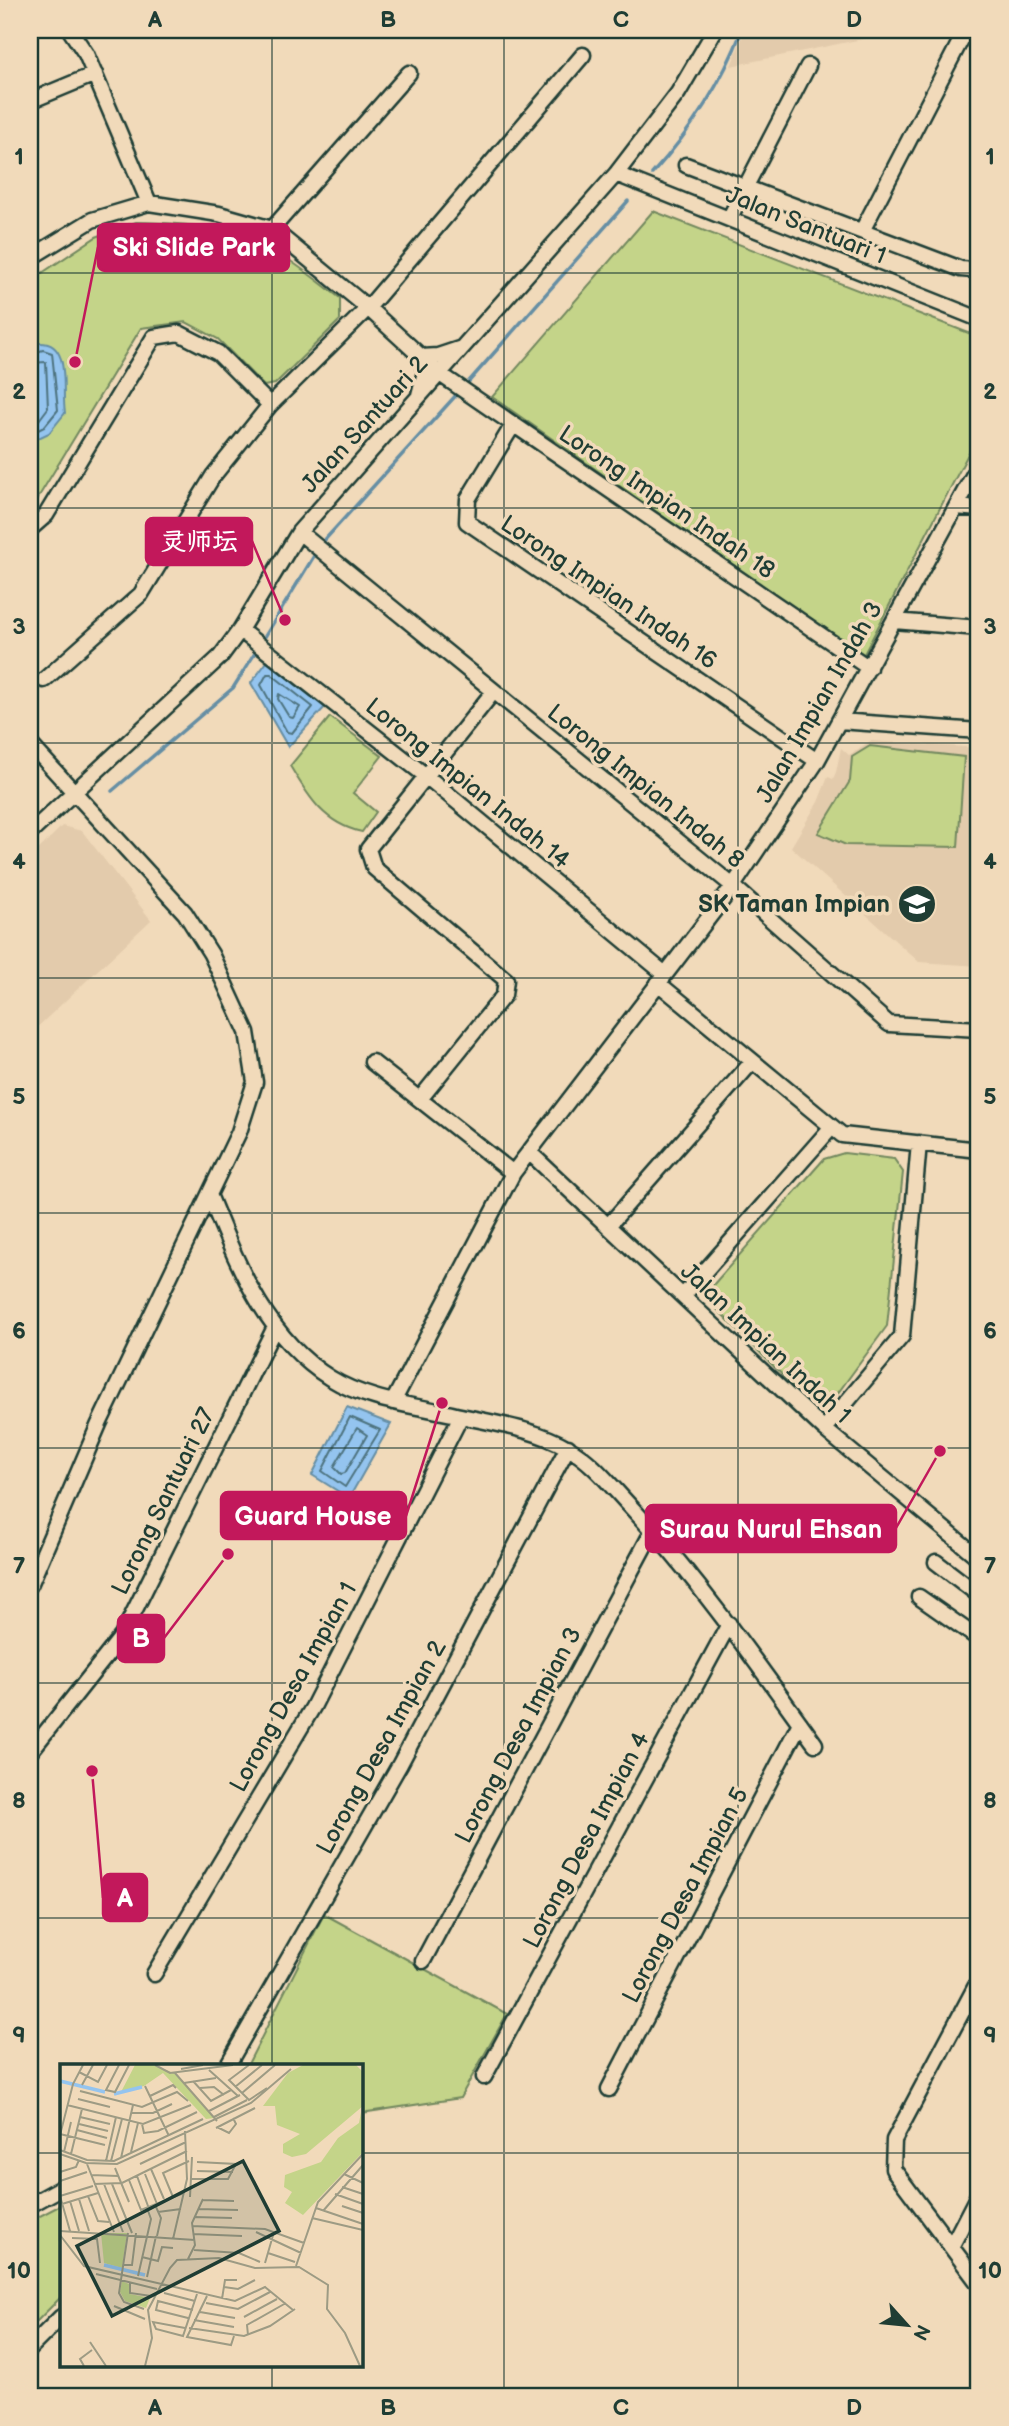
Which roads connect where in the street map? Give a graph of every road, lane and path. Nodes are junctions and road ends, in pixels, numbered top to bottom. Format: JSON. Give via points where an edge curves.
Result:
{"nodes":[{"id":1,"x":70,"y":30,"type":"edge"},
{"id":2,"x":715,"y":30,"type":"edge"},
{"id":3,"x":966,"y":30,"type":"edge"},
{"id":4,"x":583,"y":55,"type":"dead end"},
{"id":5,"x":808,"y":66,"type":"dead end"},
{"id":6,"x":409,"y":73,"type":"dead end"},
{"id":7,"x":95,"y":74,"type":"junction"},
{"id":8,"x":30,"y":101,"type":"edge"},
{"id":9,"x":686,"y":165,"type":"dead end"},
{"id":10,"x":616,"y":174,"type":"junction"},
{"id":11,"x":746,"y":188,"type":"junction"},
{"id":12,"x":149,"y":203,"type":"junction"},
{"id":13,"x":729,"y":219,"type":"junction"},
{"id":14,"x":272,"y":229,"type":"junction"},
{"id":15,"x":862,"y":231,"type":"junction"},
{"id":16,"x":30,"y":258,"type":"edge"},
{"id":17,"x":979,"y":265,"type":"edge"},
{"id":18,"x":368,"y":307,"type":"junction"},
{"id":19,"x":979,"y":319,"type":"edge"},
{"id":20,"x":464,"y":348,"type":"junction"},
{"id":21,"x":421,"y":357,"type":"junction"},
{"id":22,"x":440,"y":374,"type":"junction"},
{"id":23,"x":418,"y":399,"type":"junction"},
{"id":24,"x":270,"y":405,"type":"junction"},
{"id":25,"x":513,"y":425,"type":"junction"},
{"id":26,"x":979,"y":465,"type":"edge"},
{"id":27,"x":956,"y":507,"type":"junction"},
{"id":28,"x":979,"y":509,"type":"edge"},
{"id":29,"x":30,"y":529,"type":"edge"},
{"id":30,"x":303,"y":536,"type":"junction"},
{"id":31,"x":894,"y":621,"type":"junction"},
{"id":32,"x":979,"y":628,"type":"edge"},
{"id":33,"x":245,"y":634,"type":"junction"},
{"id":34,"x":869,"y":668,"type":"junction"},
{"id":35,"x":44,"y":680,"type":"dead end"},
{"id":36,"x":494,"y":691,"type":"junction"},
{"id":37,"x":839,"y":722,"type":"junction"},
{"id":38,"x":979,"y":731,"type":"edge"},
{"id":39,"x":30,"y":744,"type":"edge"},
{"id":40,"x":817,"y":761,"type":"junction"},
{"id":41,"x":426,"y":776,"type":"junction"},
{"id":42,"x":74,"y":790,"type":"junction"},
{"id":43,"x":30,"y":833,"type":"edge"},
{"id":44,"x":733,"y":886,"type":"junction"},
{"id":45,"x":662,"y":979,"type":"junction"},
{"id":46,"x":979,"y":1029,"type":"edge"},
{"id":47,"x":372,"y":1062,"type":"dead end"},
{"id":48,"x":752,"y":1062,"type":"junction"},
{"id":49,"x":420,"y":1099,"type":"junction"},
{"id":50,"x":831,"y":1128,"type":"junction"},
{"id":51,"x":919,"y":1143,"type":"junction"},
{"id":52,"x":979,"y":1150,"type":"edge"},
{"id":53,"x":529,"y":1152,"type":"junction"},
{"id":54,"x":513,"y":1173,"type":"junction"},
{"id":55,"x":210,"y":1197,"type":"junction"},
{"id":56,"x":608,"y":1226,"type":"junction"},
{"id":57,"x":682,"y":1296,"type":"junction"},
{"id":58,"x":274,"y":1329,"type":"junction"},
{"id":59,"x":393,"y":1402,"type":"junction"},
{"id":60,"x":461,"y":1416,"type":"junction"},
{"id":61,"x":824,"y":1429,"type":"junction"},
{"id":62,"x":568,"y":1447,"type":"junction"},
{"id":63,"x":653,"y":1530,"type":"junction"},
{"id":64,"x":979,"y":1558,"type":"edge"},
{"id":65,"x":936,"y":1562,"type":"dead end"},
{"id":66,"x":30,"y":1585,"type":"edge"},
{"id":67,"x":979,"y":1595,"type":"edge"},
{"id":68,"x":919,"y":1597,"type":"dead end"},
{"id":69,"x":729,"y":1624,"type":"junction"},
{"id":70,"x":979,"y":1639,"type":"edge"},
{"id":71,"x":800,"y":1723,"type":"junction"},
{"id":72,"x":815,"y":1744,"type":"dead end"},
{"id":73,"x":30,"y":1752,"type":"edge"},
{"id":74,"x":423,"y":1961,"type":"dead end"},
{"id":75,"x":154,"y":1974,"type":"dead end"},
{"id":76,"x":979,"y":1980,"type":"edge"},
{"id":77,"x":228,"y":2064,"type":"edge"},
{"id":78,"x":484,"y":2077,"type":"dead end"},
{"id":79,"x":609,"y":2089,"type":"dead end"},
{"id":80,"x":60,"y":2189,"type":"edge"},
{"id":81,"x":979,"y":2193,"type":"edge"},
{"id":82,"x":30,"y":2205,"type":"edge"},
{"id":83,"x":951,"y":2246,"type":"junction"},
{"id":84,"x":979,"y":2284,"type":"edge"},
{"id":85,"x":60,"y":2319,"type":"edge"},
{"id":86,"x":30,"y":2348,"type":"edge"}],
"edges":[{"from":1,"to":7,"type":"street"},
{"from":2,"to":10,"type":"street","name":"Jalan Santuari 2","via":[[678,93]]},
{"from":3,"to":15,"type":"street"},
{"from":4,"to":18,"type":"street"},
{"from":5,"to":11,"type":"street"},
{"from":6,"to":14,"type":"street"},
{"from":7,"to":8,"type":"street"},
{"from":7,"to":12,"type":"street"},
{"from":9,"to":11,"type":"street"},
{"from":10,"to":13,"type":"street","name":"Jalan Santuari 1"},
{"from":10,"to":20,"type":"street","name":"Jalan Santuari 2"},
{"from":11,"to":13,"type":"street"},
{"from":11,"to":15,"type":"street"},
{"from":12,"to":14,"type":"street","via":[[219,214]]},
{"from":12,"to":16,"type":"street","via":[[92,220]]},
{"from":13,"to":19,"type":"street","name":"Jalan Santuari 1"},
{"from":14,"to":18,"type":"street","name":"Lorong Impian Indah 18"},
{"from":15,"to":17,"type":"street","via":[[961,269],[973,270]]},
{"from":18,"to":21,"type":"street","name":"Lorong Impian Indah 18"},
{"from":18,"to":24,"type":"street"},
{"from":20,"to":21,"type":"street"},
{"from":20,"to":22,"type":"street","name":"Jalan Santuari 2"},
{"from":21,"to":22,"type":"street","name":"Lorong Impian Indah 18"},
{"from":21,"to":23,"type":"street","via":[[425,372]]},
{"from":22,"to":23,"type":"street","name":"Jalan Santuari 2"},
{"from":22,"to":25,"type":"street","name":"Lorong Impian Indah 18"},
{"from":23,"to":30,"type":"street","name":"Jalan Santuari 2"},
{"from":24,"to":29,"type":"street","via":[[218,353],[179,333],[154,337],[46,515]]},
{"from":24,"to":35,"type":"street","via":[[213,476],[141,594]]},
{"from":25,"to":34,"type":"street","name":"Lorong Impian Indah 18"},
{"from":25,"to":40,"type":"street","name":"Lorong Impian Indah 16","via":[[468,499],[467,522]]},
{"from":26,"to":27,"type":"street","name":"Jalan Impian Indah 3"},
{"from":27,"to":28,"type":"street"},
{"from":27,"to":31,"type":"street","name":"Jalan Impian Indah 3"},
{"from":30,"to":33,"type":"street","name":"Jalan Santuari 2"},
{"from":30,"to":36,"type":"street","name":"Lorong Impian Indah 8"},
{"from":31,"to":32,"type":"street"},
{"from":31,"to":34,"type":"street","name":"Jalan Impian Indah 3"},
{"from":33,"to":41,"type":"street","name":"Lorong Impian Indah 14"},
{"from":33,"to":42,"type":"street","name":"Jalan Santuari 2"},
{"from":34,"to":37,"type":"street","name":"Jalan Impian Indah 3"},
{"from":36,"to":41,"type":"street"},
{"from":36,"to":44,"type":"street","name":"Lorong Impian Indah 8"},
{"from":37,"to":38,"type":"street"},
{"from":37,"to":40,"type":"street","name":"Jalan Impian Indah 3"},
{"from":39,"to":42,"type":"street"},
{"from":40,"to":44,"type":"street","name":"Jalan Impian Indah 3"},
{"from":41,"to":45,"type":"street","name":"Lorong Impian Indah 14"},
{"from":41,"to":49,"type":"street","via":[[368,849],[374,868],[506,980],[504,995]]},
{"from":42,"to":43,"type":"street","name":"Jalan Santuari 2"},
{"from":42,"to":55,"type":"street","via":[[185,914],[211,954],[247,1032],[255,1082]]},
{"from":44,"to":45,"type":"street","name":"Jalan Impian Indah 3"},
{"from":44,"to":46,"type":"street","name":"Lorong Impian Indah 8","via":[[889,1024]]},
{"from":45,"to":48,"type":"street","name":"Lorong Impian Indah 14"},
{"from":45,"to":53,"type":"street","name":"Jalan Impian Indah 3"},
{"from":47,"to":49,"type":"street"},
{"from":48,"to":50,"type":"street","name":"Lorong Impian Indah 14"},
{"from":48,"to":56,"type":"street"},
{"from":49,"to":54,"type":"street"},
{"from":50,"to":51,"type":"street","via":[[842,1135]]},
{"from":50,"to":57,"type":"street"},
{"from":51,"to":52,"type":"street"},
{"from":51,"to":61,"type":"street","via":[[902,1336]]},
{"from":53,"to":54,"type":"street","name":"Jalan Impian Indah 3"},
{"from":53,"to":56,"type":"street","name":"Jalan Impian Indah 1"},
{"from":54,"to":59,"type":"street","name":"Jalan Impian Indah 3"},
{"from":55,"to":58,"type":"street","via":[[234,1256]]},
{"from":55,"to":66,"type":"street","via":[[99,1424]]},
{"from":56,"to":57,"type":"street","name":"Jalan Impian Indah 1"},
{"from":57,"to":61,"type":"street","name":"Jalan Impian Indah 1"},
{"from":58,"to":59,"type":"street","via":[[332,1379]]},
{"from":58,"to":73,"type":"street","name":"Lorong Santuari 27","via":[[122,1636]]},
{"from":59,"to":60,"type":"street"},
{"from":60,"to":62,"type":"street","via":[[509,1426]]},
{"from":60,"to":75,"type":"street","name":"Lorong Desa Impian 1","via":[[313,1707]]},
{"from":61,"to":64,"type":"street","name":"Jalan Impian Indah 1"},
{"from":62,"to":63,"type":"street","via":[[596,1469]]},
{"from":62,"to":77,"type":"street","name":"Lorong Desa Impian 2","via":[[400,1764]]},
{"from":63,"to":69,"type":"street"},
{"from":63,"to":74,"type":"street","name":"Lorong Desa Impian 3"},
{"from":65,"to":67,"type":"street"},
{"from":68,"to":70,"type":"street"},
{"from":69,"to":71,"type":"street"},
{"from":69,"to":78,"type":"street","name":"Lorong Desa Impian 4"},
{"from":71,"to":72,"type":"street"},
{"from":71,"to":79,"type":"street","name":"Lorong Desa Impian 5"},
{"from":76,"to":83,"type":"street","via":[[894,2140],[893,2169]]},
{"from":80,"to":82,"type":"street"},
{"from":81,"to":83,"type":"street"},
{"from":83,"to":84,"type":"street"},
{"from":85,"to":86,"type":"street"}]}
